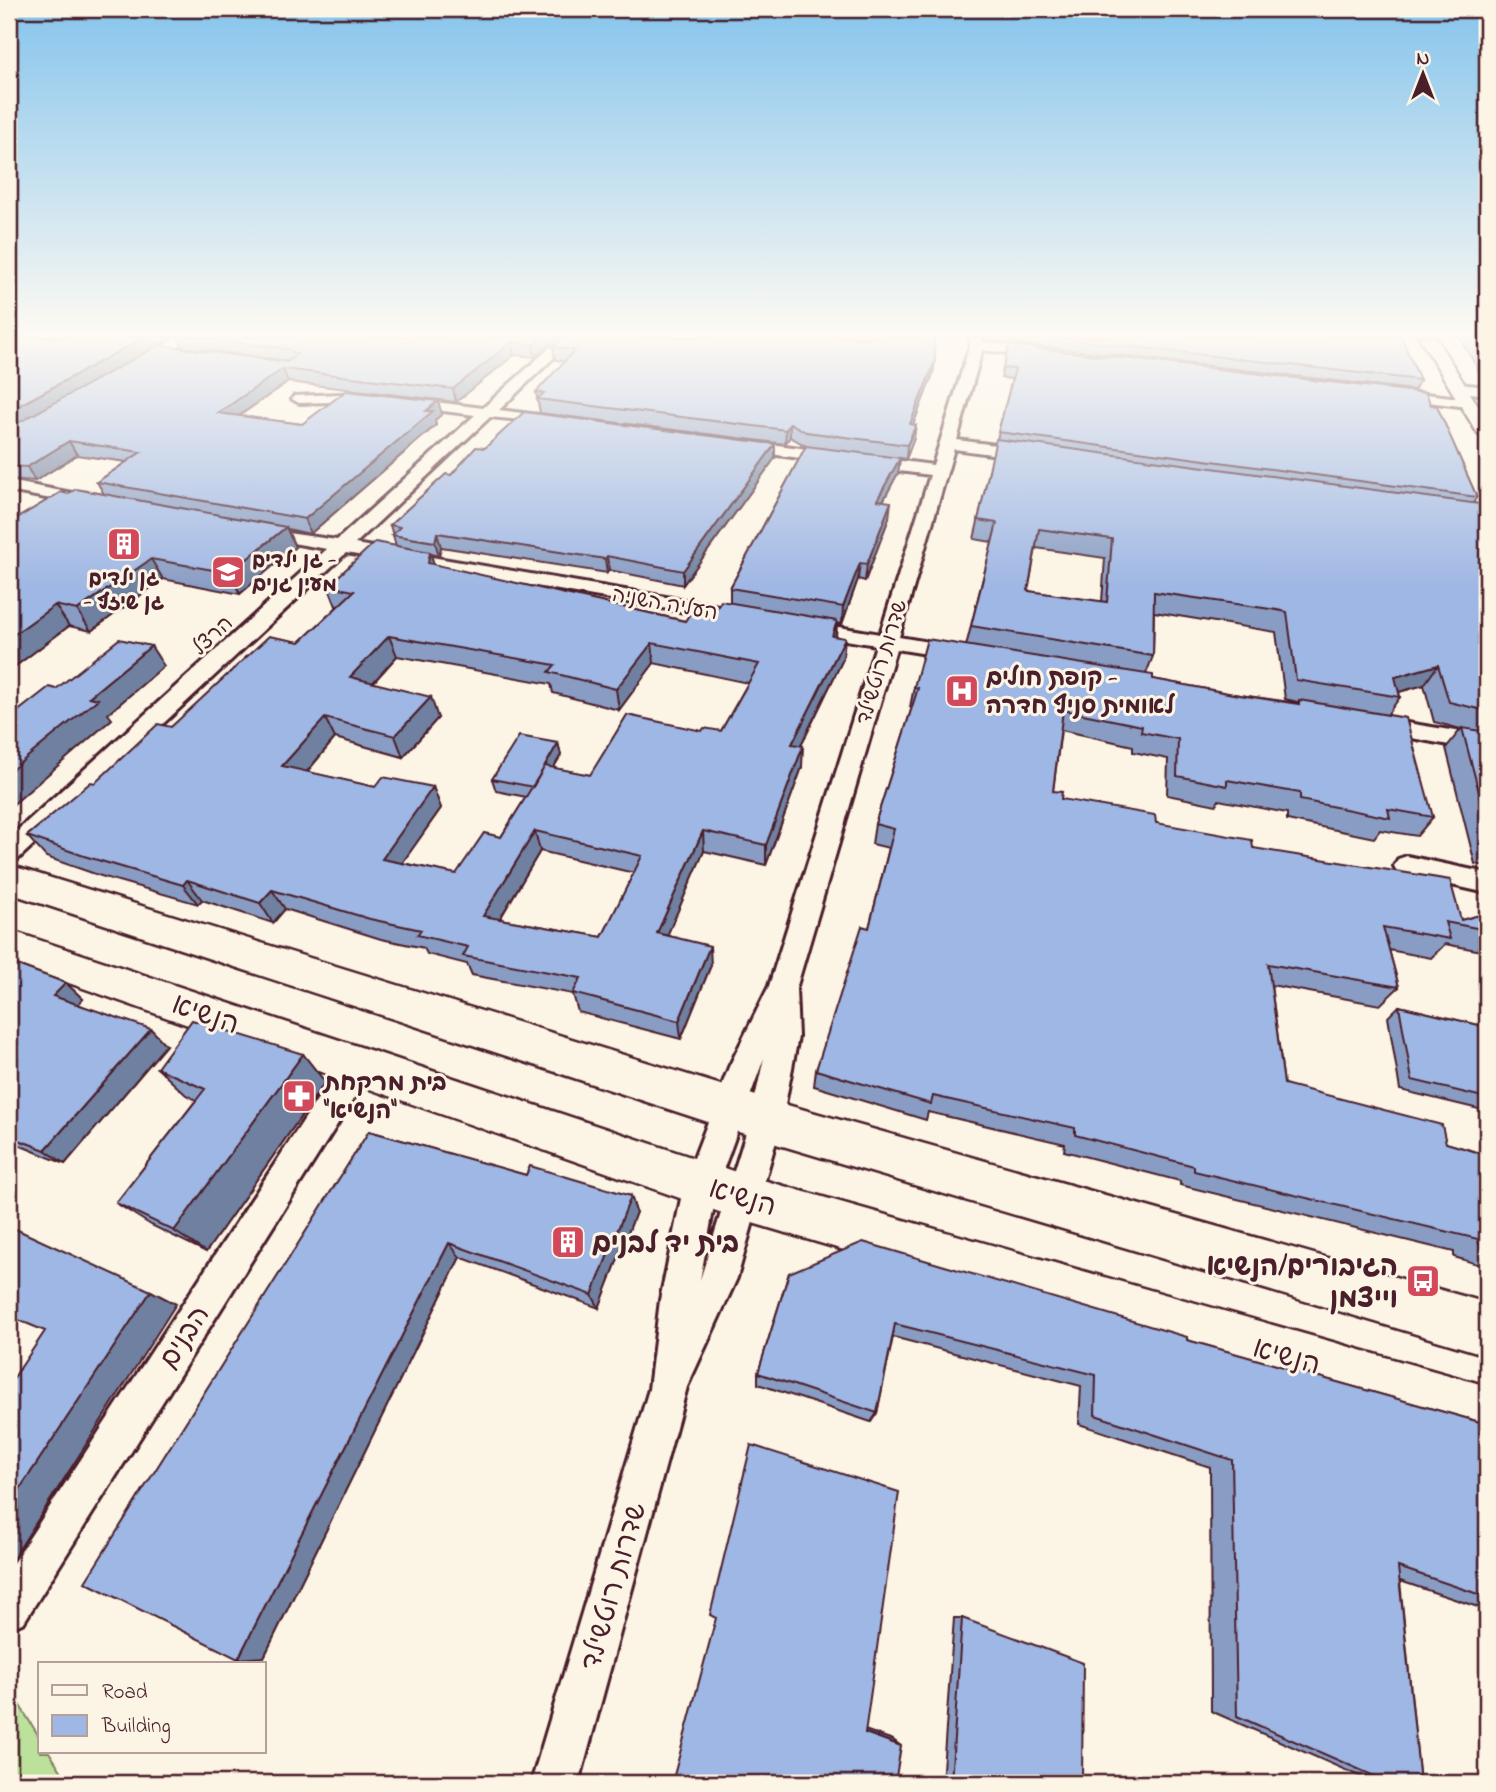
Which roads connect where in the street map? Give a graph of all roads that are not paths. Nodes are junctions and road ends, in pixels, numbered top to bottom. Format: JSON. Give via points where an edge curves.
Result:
{"nodes":[{"id":1,"x":477,"y":421,"type":"edge"},
{"id":2,"x":558,"y":421,"type":"edge"},
{"id":3,"x":953,"y":421,"type":"edge"},
{"id":4,"x":569,"y":422,"type":"edge"},
{"id":5,"x":719,"y":442,"type":"edge"},
{"id":6,"x":947,"y":443,"type":"junction"},
{"id":7,"x":1044,"y":456,"type":"edge"},
{"id":8,"x":939,"y":471,"type":"junction"},
{"id":9,"x":9,"y":486,"type":"edge"},
{"id":10,"x":115,"y":506,"type":"edge"},
{"id":11,"x":234,"y":528,"type":"edge"},
{"id":12,"x":340,"y":547,"type":"junction"},
{"id":13,"x":887,"y":641,"type":"junction"},
{"id":14,"x":983,"y":657,"type":"edge"},
{"id":15,"x":1351,"y":721,"type":"edge"},
{"id":16,"x":1487,"y":744,"type":"edge"},
{"id":17,"x":9,"y":852,"type":"edge"},
{"id":18,"x":1407,"y":866,"type":"dead end"},
{"id":19,"x":9,"y":879,"type":"edge"},
{"id":20,"x":1487,"y":883,"type":"edge"},
{"id":21,"x":9,"y":946,"type":"edge"},
{"id":22,"x":358,"y":1064,"type":"junction"},
{"id":23,"x":747,"y":1115,"type":"junction"},
{"id":24,"x":722,"y":1191,"type":"junction"},
{"id":25,"x":1487,"y":1329,"type":"edge"},
{"id":26,"x":1487,"y":1413,"type":"edge"},
{"id":27,"x":9,"y":1607,"type":"edge"},
{"id":28,"x":555,"y":1783,"type":"edge"}],
"edges":[{"from":1,"to":12,"type":"street","name":"הרצל"},
{"from":2,"to":4,"type":"street"},
{"from":3,"to":6,"type":"street","name":"שדרות רוטשילד"},
{"from":5,"to":8,"type":"street"},
{"from":6,"to":7,"type":"street"},
{"from":6,"to":8,"type":"street","name":"שדרות רוטשילד"},
{"from":8,"to":13,"type":"street","name":"שדרות רוטשילד"},
{"from":9,"to":10,"type":"street"},
{"from":11,"to":12,"type":"street","name":"העליה השניה"},
{"from":12,"to":13,"type":"street","name":"העליה השניה"},
{"from":12,"to":17,"type":"street","name":"הרצל"},
{"from":13,"to":14,"type":"street","name":"העליה השניה"},
{"from":13,"to":23,"type":"street","name":"שדרות רוטשילד","via":[[783,987],[783,1037]]},
{"from":15,"to":16,"type":"street"},
{"from":18,"to":20,"type":"street"},
{"from":19,"to":23,"type":"main road"},
{"from":21,"to":22,"type":"main road","name":"הנשיא"},
{"from":22,"to":24,"type":"main road","name":"הנשיא"},
{"from":22,"to":27,"type":"street","name":"הבנים"},
{"from":23,"to":24,"type":"street","name":"שדרות רוטשילד"},
{"from":23,"to":25,"type":"main road"},
{"from":24,"to":26,"type":"main road","name":"הנשיא"},
{"from":24,"to":28,"type":"street","name":"שדרות רוטשילד","via":[[719,1278],[668,1389]]}]}
